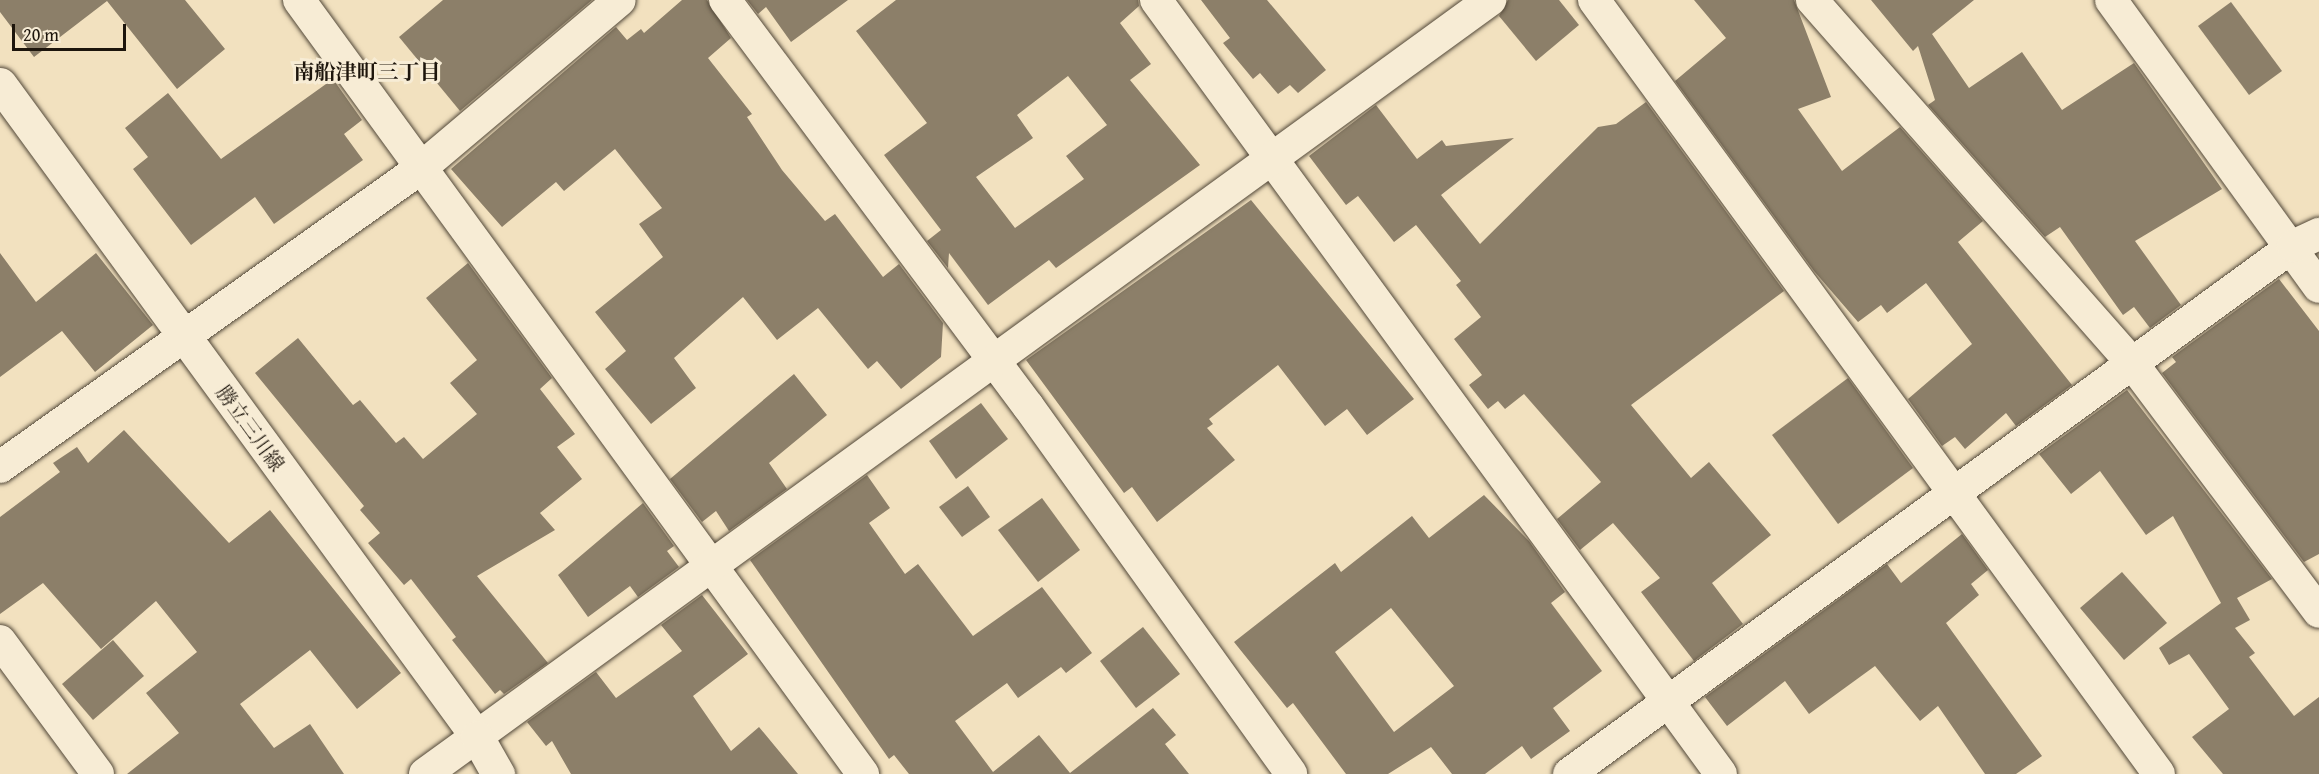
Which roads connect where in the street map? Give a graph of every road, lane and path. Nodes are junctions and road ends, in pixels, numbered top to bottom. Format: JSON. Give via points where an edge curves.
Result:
{"nodes":[{"id":1,"x":298,"y":0,"type":"edge"},
{"id":2,"x":620,"y":0,"type":"edge"},
{"id":3,"x":725,"y":0,"type":"edge"},
{"id":4,"x":1156,"y":0,"type":"edge"},
{"id":5,"x":1490,"y":0,"type":"edge"},
{"id":6,"x":1594,"y":0,"type":"edge"},
{"id":7,"x":1812,"y":0,"type":"edge"},
{"id":8,"x":2111,"y":0,"type":"edge"},
{"id":9,"x":0,"y":84,"type":"edge"},
{"id":10,"x":1272,"y":159,"type":"junction"},
{"id":11,"x":421,"y":168,"type":"junction"},
{"id":12,"x":2306,"y":240,"type":"edge"},
{"id":13,"x":2319,"y":287,"type":"edge"},
{"id":14,"x":186,"y":339,"type":"junction"},
{"id":15,"x":2132,"y":363,"type":"junction"},
{"id":16,"x":992,"y":364,"type":"junction"},
{"id":17,"x":0,"y":467,"type":"edge"},
{"id":18,"x":1955,"y":494,"type":"junction"},
{"id":19,"x":713,"y":568,"type":"junction"},
{"id":20,"x":2319,"y":612,"type":"edge"},
{"id":21,"x":0,"y":641,"type":"edge"},
{"id":22,"x":1668,"y":702,"type":"junction"},
{"id":23,"x":477,"y":737,"type":"junction"},
{"id":24,"x":98,"y":774,"type":"edge"},
{"id":25,"x":424,"y":774,"type":"edge"},
{"id":26,"x":498,"y":774,"type":"edge"},
{"id":27,"x":863,"y":774,"type":"edge"},
{"id":28,"x":1291,"y":774,"type":"edge"},
{"id":29,"x":1569,"y":774,"type":"edge"},
{"id":30,"x":1721,"y":774,"type":"edge"},
{"id":31,"x":2159,"y":774,"type":"edge"}],
"edges":[{"from":1,"to":11,"type":"street"},
{"from":2,"to":11,"type":"street"},
{"from":3,"to":16,"type":"street"},
{"from":4,"to":10,"type":"street"},
{"from":5,"to":10,"type":"street"},
{"from":6,"to":18,"type":"street"},
{"from":7,"to":15,"type":"street"},
{"from":8,"to":12,"type":"street"},
{"from":9,"to":14,"type":"main road","name":"勝立三川線"},
{"from":10,"to":16,"type":"street"},
{"from":10,"to":22,"type":"street"},
{"from":11,"to":14,"type":"street"},
{"from":11,"to":19,"type":"street"},
{"from":12,"to":13,"type":"street"},
{"from":12,"to":15,"type":"street"},
{"from":14,"to":17,"type":"street"},
{"from":14,"to":23,"type":"main road","name":"勝立三川線"},
{"from":15,"to":18,"type":"street"},
{"from":15,"to":20,"type":"street"},
{"from":16,"to":19,"type":"street"},
{"from":16,"to":28,"type":"street"},
{"from":18,"to":22,"type":"street"},
{"from":18,"to":31,"type":"street"},
{"from":19,"to":23,"type":"street"},
{"from":19,"to":27,"type":"street"},
{"from":21,"to":24,"type":"street"},
{"from":22,"to":29,"type":"street"},
{"from":22,"to":30,"type":"street"},
{"from":23,"to":25,"type":"street"},
{"from":23,"to":26,"type":"main road","name":"勝立三川線"}]}
